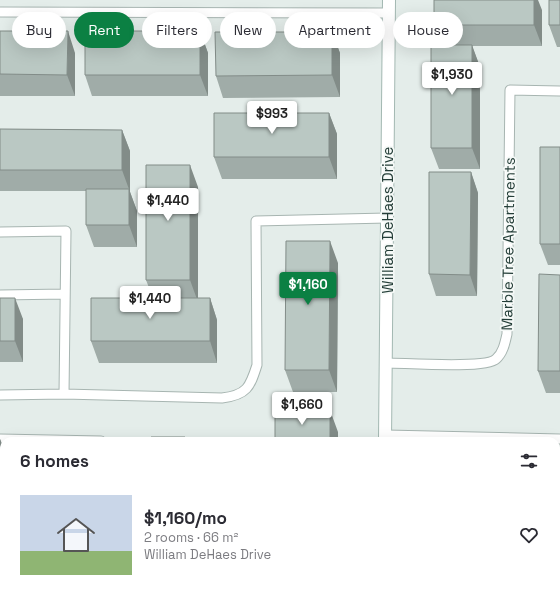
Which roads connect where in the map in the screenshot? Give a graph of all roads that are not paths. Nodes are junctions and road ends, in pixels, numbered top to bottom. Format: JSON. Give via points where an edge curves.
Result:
{"nodes":[{"id":1,"x":389,"y":0,"type":"edge"},
{"id":2,"x":0,"y":12,"type":"edge"},
{"id":3,"x":389,"y":13,"type":"junction"},
{"id":4,"x":560,"y":91,"type":"edge"},
{"id":5,"x":387,"y":218,"type":"junction"},
{"id":6,"x":0,"y":232,"type":"edge"},
{"id":7,"x":65,"y":294,"type":"junction"},
{"id":8,"x":0,"y":295,"type":"edge"},
{"id":9,"x":387,"y":363,"type":"junction"},
{"id":10,"x":64,"y":394,"type":"junction"},
{"id":11,"x":0,"y":395,"type":"edge"},
{"id":12,"x":386,"y":437,"type":"edge"}],
"edges":[{"from":1,"to":3,"type":"street","name":"William DeHaes Drive"},
{"from":2,"to":3,"type":"lane"},
{"from":3,"to":5,"type":"street","name":"William DeHaes Drive"},
{"from":4,"to":9,"type":"lane","name":"Marble Tree Apartments","via":[[510,90],[507,334],[504,347],[496,360],[480,365]]},
{"from":5,"to":9,"type":"street","name":"William DeHaes Drive"},
{"from":5,"to":10,"type":"lane","via":[[256,221],[257,365],[249,387],[242,394],[222,398]]},
{"from":6,"to":7,"type":"lane","via":[[66,231]]},
{"from":7,"to":8,"type":"lane"},
{"from":7,"to":10,"type":"lane"},
{"from":9,"to":12,"type":"street","name":"William DeHaes Drive"},
{"from":10,"to":11,"type":"lane"}]}
